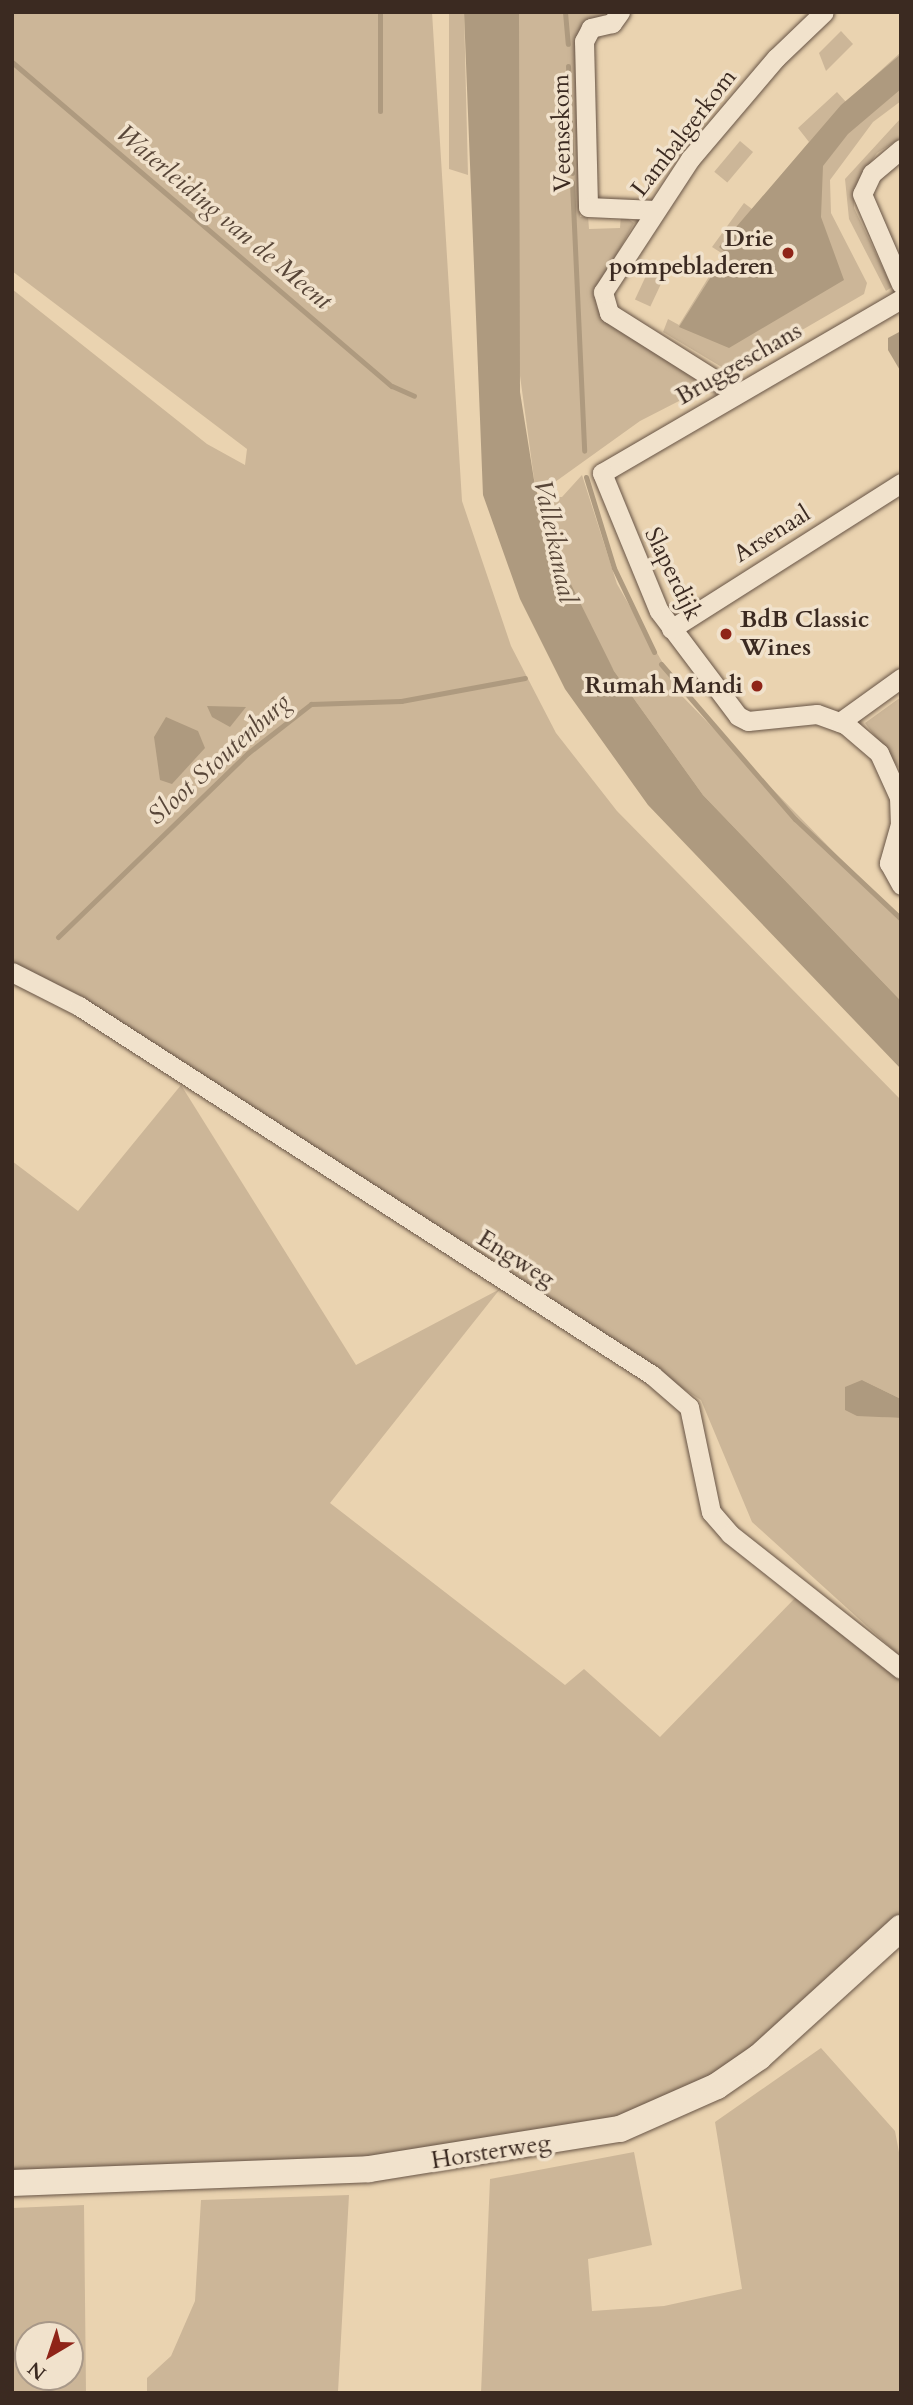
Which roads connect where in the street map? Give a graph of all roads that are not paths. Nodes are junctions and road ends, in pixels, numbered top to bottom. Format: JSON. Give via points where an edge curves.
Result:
{"nodes":[{"id":1,"x":620,"y":12,"type":"edge"},
{"id":2,"x":824,"y":12,"type":"edge"},
{"id":3,"x":901,"y":149,"type":"edge"},
{"id":4,"x":655,"y":210,"type":"junction"},
{"id":5,"x":901,"y":284,"type":"edge"},
{"id":6,"x":901,"y":299,"type":"edge"},
{"id":7,"x":737,"y":393,"type":"junction"},
{"id":8,"x":602,"y":473,"type":"joint"},
{"id":9,"x":901,"y":483,"type":"edge"},
{"id":10,"x":671,"y":629,"type":"junction"},
{"id":11,"x":901,"y":678,"type":"edge"},
{"id":12,"x":840,"y":722,"type":"junction"},
{"id":13,"x":900,"y":796,"type":"edge"},
{"id":14,"x":901,"y":885,"type":"edge"},
{"id":15,"x":12,"y":972,"type":"edge"},
{"id":16,"x":901,"y":1669,"type":"edge"},
{"id":17,"x":901,"y":1928,"type":"edge"},
{"id":18,"x":12,"y":2183,"type":"edge"}],
"edges":[{"from":1,"to":4,"type":"street","name":"Veensekom","via":[[612,23],[591,28],[584,41],[588,207]]},
{"from":2,"to":4,"type":"street","name":"Lambalgerkom","via":[[736,102]]},
{"from":3,"to":5,"type":"street","via":[[872,173],[862,194]]},
{"from":4,"to":7,"type":"street","name":"Lambalgerkom","via":[[603,292],[602,304]]},
{"from":6,"to":7,"type":"street","name":"Bruggeschans"},
{"from":7,"to":8,"type":"street","name":"Bruggeschans"},
{"from":8,"to":10,"type":"street","name":"Slaperdijk"},
{"from":9,"to":10,"type":"street","name":"Arsenaal"},
{"from":10,"to":12,"type":"street","name":"Slaperdijk","via":[[738,716],[748,722],[802,712]]},
{"from":11,"to":12,"type":"street"},
{"from":12,"to":13,"type":"street","name":"Slaperdijk","via":[[879,752]]},
{"from":13,"to":14,"type":"street","name":"Slaperdijk","via":[[900,824],[889,863]]},
{"from":15,"to":16,"type":"street","name":"Engweg","via":[[79,1006],[652,1375],[689,1407],[711,1512],[730,1534]]},
{"from":17,"to":18,"type":"street","name":"Horsterweg","via":[[759,2057],[707,2091],[620,2129],[369,2169]]}]}
